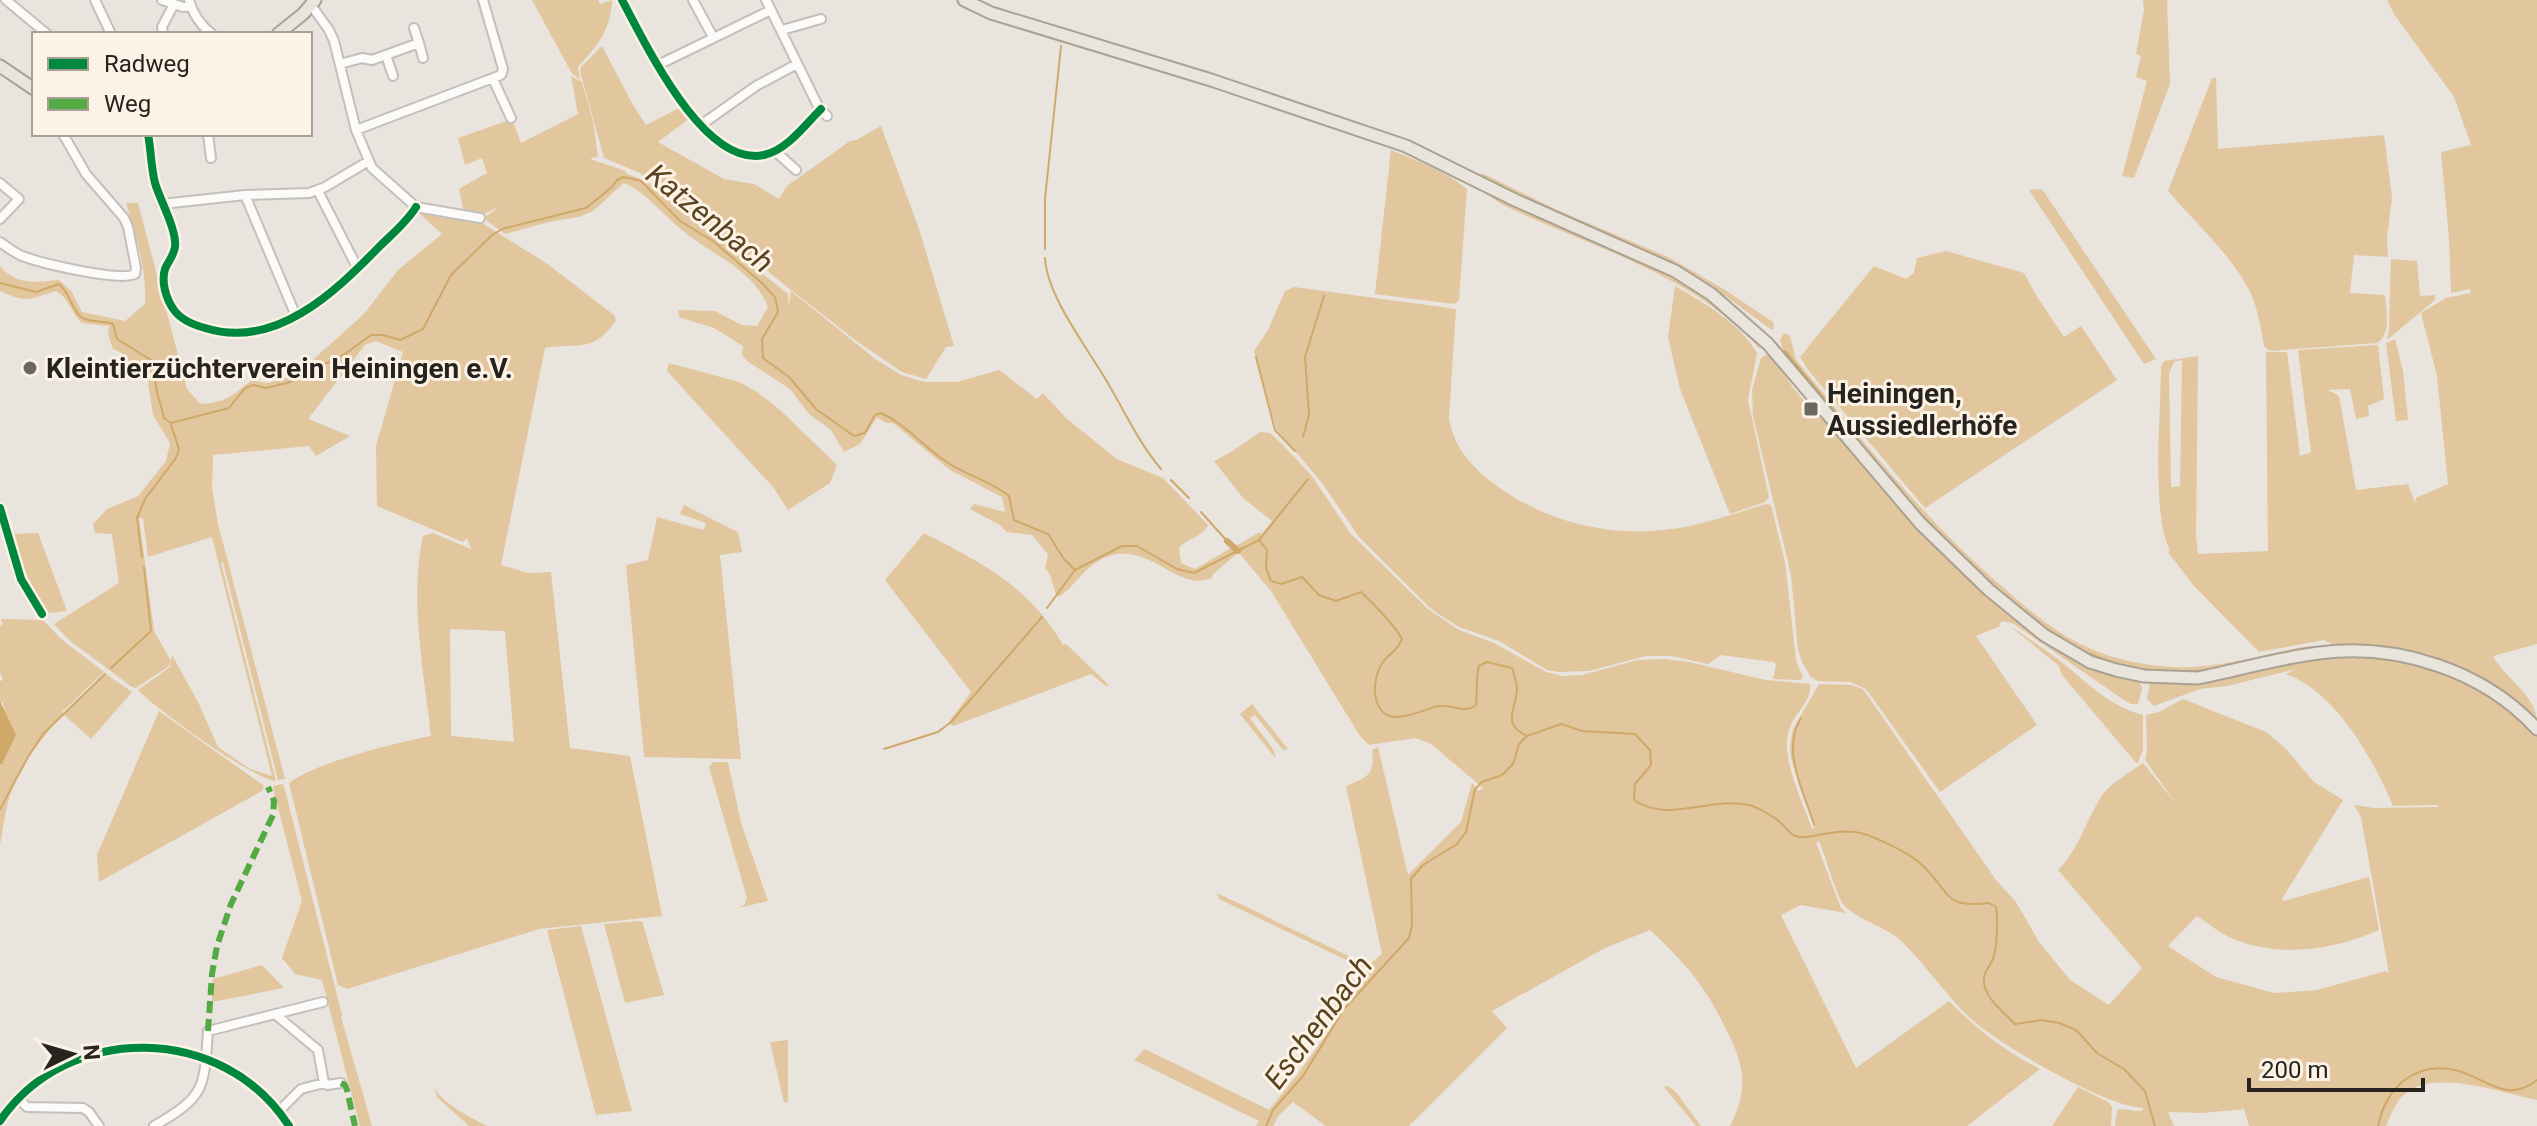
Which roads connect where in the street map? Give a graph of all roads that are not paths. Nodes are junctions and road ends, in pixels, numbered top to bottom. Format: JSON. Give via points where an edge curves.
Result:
{"nodes":[{"id":1,"x":6,"y":0,"type":"edge"},
{"id":2,"x":95,"y":0,"type":"edge"},
{"id":3,"x":162,"y":0,"type":"edge"},
{"id":4,"x":483,"y":0,"type":"edge"},
{"id":5,"x":622,"y":0,"type":"edge"},
{"id":6,"x":693,"y":0,"type":"edge"},
{"id":7,"x":766,"y":0,"type":"edge"},
{"id":8,"x":964,"y":0,"type":"edge"},
{"id":9,"x":313,"y":2,"type":"edge"},
{"id":10,"x":190,"y":3,"type":"edge"},
{"id":11,"x":174,"y":4,"type":"junction"},
{"id":12,"x":771,"y":10,"type":"junction"},
{"id":13,"x":821,"y":19,"type":"dead end"},
{"id":14,"x":414,"y":28,"type":"dead end"},
{"id":15,"x":782,"y":30,"type":"junction"},
{"id":16,"x":45,"y":32,"type":"edge"},
{"id":17,"x":110,"y":32,"type":"edge"},
{"id":18,"x":163,"y":32,"type":"edge"},
{"id":19,"x":209,"y":32,"type":"edge"},
{"id":20,"x":281,"y":32,"type":"edge"},
{"id":21,"x":713,"y":37,"type":"junction"},
{"id":22,"x":419,"y":43,"type":"junction"},
{"id":23,"x":386,"y":55,"type":"junction"},
{"id":24,"x":423,"y":58,"type":"dead end"},
{"id":25,"x":340,"y":64,"type":"junction"},
{"id":26,"x":797,"y":64,"type":"junction"},
{"id":27,"x":658,"y":65,"type":"junction"},
{"id":28,"x":0,"y":66,"type":"edge"},
{"id":29,"x":393,"y":76,"type":"dead end"},
{"id":30,"x":493,"y":79,"type":"junction"},
{"id":31,"x":32,"y":88,"type":"edge"},
{"id":32,"x":511,"y":118,"type":"dead end"},
{"id":33,"x":701,"y":125,"type":"junction"},
{"id":34,"x":356,"y":130,"type":"junction"},
{"id":35,"x":64,"y":136,"type":"edge"},
{"id":36,"x":148,"y":136,"type":"edge"},
{"id":37,"x":208,"y":136,"type":"edge"},
{"id":38,"x":775,"y":151,"type":"junction"},
{"id":39,"x":211,"y":158,"type":"dead end"},
{"id":40,"x":367,"y":162,"type":"junction"},
{"id":41,"x":796,"y":170,"type":"dead end"},
{"id":42,"x":0,"y":183,"type":"edge"},
{"id":43,"x":318,"y":191,"type":"junction"},
{"id":44,"x":245,"y":195,"type":"junction"},
{"id":45,"x":162,"y":204,"type":"junction"},
{"id":46,"x":416,"y":207,"type":"junction"},
{"id":47,"x":480,"y":218,"type":"dead end"},
{"id":48,"x":0,"y":219,"type":"edge"},
{"id":49,"x":0,"y":242,"type":"edge"},
{"id":50,"x":358,"y":269,"type":"junction"},
{"id":51,"x":296,"y":316,"type":"junction"},
{"id":52,"x":0,"y":508,"type":"edge"},
{"id":53,"x":42,"y":614,"type":"dead end"},
{"id":54,"x":2537,"y":729,"type":"edge"},
{"id":55,"x":323,"y":1002,"type":"dead end"},
{"id":56,"x":276,"y":1015,"type":"junction"},
{"id":57,"x":206,"y":1060,"type":"junction"},
{"id":58,"x":324,"y":1083,"type":"junction"},
{"id":59,"x":341,"y":1083,"type":"dead end"},
{"id":60,"x":18,"y":1098,"type":"junction"},
{"id":61,"x":279,"y":1111,"type":"junction"},
{"id":62,"x":0,"y":1121,"type":"edge"},
{"id":63,"x":164,"y":1123,"type":"edge"},
{"id":64,"x":99,"y":1126,"type":"edge"},
{"id":65,"x":154,"y":1126,"type":"edge"},
{"id":66,"x":289,"y":1126,"type":"edge"}],
"edges":[{"from":1,"to":16,"type":"street"},
{"from":2,"to":17,"type":"street"},
{"from":3,"to":11,"type":"street"},
{"from":4,"to":30,"type":"street","via":[[503,69]]},
{"from":5,"to":27,"type":"street"},
{"from":6,"to":21,"type":"street"},
{"from":7,"to":12,"type":"street"},
{"from":8,"to":54,"type":"main road","via":[[1406,146],[1675,271],[1711,294],[1768,344],[1920,523],[1989,590],[2044,635],[2090,662],[2178,679],[2322,653],[2399,655],[2485,687]]},
{"from":9,"to":20,"type":"main road"},
{"from":9,"to":25,"type":"street"},
{"from":10,"to":11,"type":"street"},
{"from":10,"to":19,"type":"street"},
{"from":11,"to":18,"type":"street"},
{"from":12,"to":15,"type":"street"},
{"from":12,"to":21,"type":"street"},
{"from":13,"to":15,"type":"street"},
{"from":14,"to":22,"type":"street"},
{"from":15,"to":26,"type":"street"},
{"from":21,"to":27,"type":"street"},
{"from":22,"to":23,"type":"street"},
{"from":22,"to":24,"type":"street"},
{"from":23,"to":25,"type":"street"},
{"from":23,"to":29,"type":"street"},
{"from":25,"to":34,"type":"street"},
{"from":26,"to":33,"type":"street"},
{"from":26,"to":38,"type":"street","via":[[824,113]]},
{"from":27,"to":33,"type":"street","via":[[676,97]]},
{"from":28,"to":31,"type":"main road"},
{"from":30,"to":32,"type":"street"},
{"from":30,"to":34,"type":"street"},
{"from":33,"to":38,"type":"street","via":[[748,155]]},
{"from":34,"to":40,"type":"street"},
{"from":35,"to":49,"type":"street","via":[[86,174],[124,218],[135,274],[104,275],[24,257]]},
{"from":36,"to":45,"type":"street"},
{"from":37,"to":39,"type":"street"},
{"from":38,"to":41,"type":"street"},
{"from":40,"to":43,"type":"street"},
{"from":40,"to":46,"type":"street"},
{"from":42,"to":48,"type":"street","via":[[19,199]]},
{"from":43,"to":44,"type":"street"},
{"from":43,"to":50,"type":"street"},
{"from":44,"to":45,"type":"street"},
{"from":44,"to":51,"type":"street"},
{"from":45,"to":51,"type":"street","via":[[175,248],[164,275],[165,292],[180,317],[234,333],[269,328]]},
{"from":46,"to":47,"type":"street"},
{"from":46,"to":50,"type":"street"},
{"from":50,"to":51,"type":"street"},
{"from":52,"to":53,"type":"street","via":[[21,579]]},
{"from":55,"to":56,"type":"street"},
{"from":56,"to":57,"type":"street","via":[[208,1031]]},
{"from":56,"to":58,"type":"street","via":[[318,1050]]},
{"from":57,"to":60,"type":"street","via":[[169,1050],[116,1049],[54,1070]]},
{"from":57,"to":61,"type":"street","via":[[240,1074]]},
{"from":57,"to":63,"type":"street","via":[[197,1095]]},
{"from":58,"to":59,"type":"street"},
{"from":58,"to":61,"type":"street","via":[[301,1089]]},
{"from":60,"to":62,"type":"street"},
{"from":60,"to":64,"type":"street","via":[[27,1107],[83,1108]]},
{"from":61,"to":66,"type":"street"},
{"from":63,"to":65,"type":"street"}]}
